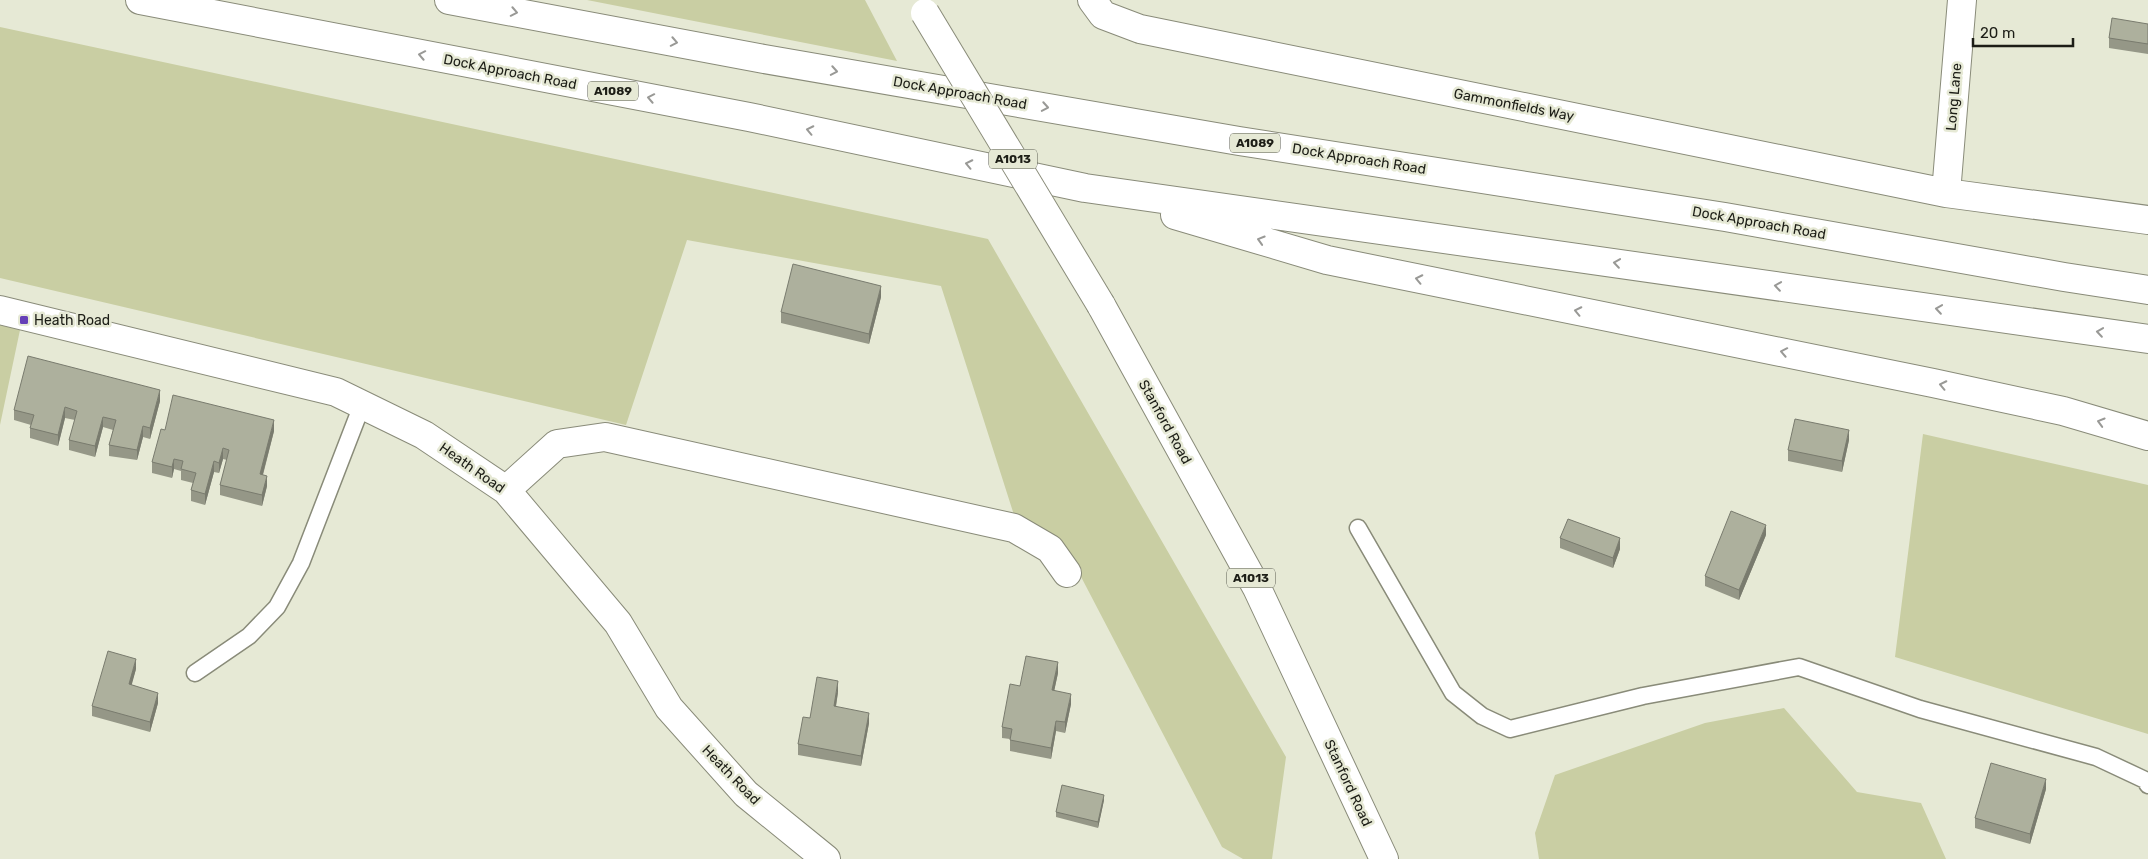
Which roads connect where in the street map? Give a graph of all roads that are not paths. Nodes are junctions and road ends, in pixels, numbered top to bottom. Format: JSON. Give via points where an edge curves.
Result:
{"nodes":[{"id":1,"x":140,"y":0,"type":"edge"},
{"id":2,"x":449,"y":0,"type":"edge"},
{"id":3,"x":1092,"y":0,"type":"edge"},
{"id":4,"x":1962,"y":0,"type":"edge"},
{"id":5,"x":921,"y":7,"type":"edge"},
{"id":6,"x":1085,"y":188,"type":"junction"},
{"id":7,"x":1946,"y":193,"type":"junction"},
{"id":8,"x":2148,"y":220,"type":"edge"},
{"id":9,"x":2064,"y":277,"type":"junction"},
{"id":10,"x":2148,"y":286,"type":"edge"},
{"id":11,"x":2148,"y":290,"type":"edge"},
{"id":12,"x":0,"y":310,"type":"edge"},
{"id":13,"x":2148,"y":339,"type":"edge"},
{"id":14,"x":362,"y":404,"type":"junction"},
{"id":15,"x":2148,"y":436,"type":"edge"},
{"id":16,"x":506,"y":490,"type":"junction"},
{"id":17,"x":1358,"y":528,"type":"dead end"},
{"id":18,"x":1067,"y":573,"type":"dead end"},
{"id":19,"x":196,"y":673,"type":"dead end"},
{"id":20,"x":2148,"y":785,"type":"edge"},
{"id":21,"x":826,"y":859,"type":"edge"},
{"id":22,"x":1384,"y":859,"type":"edge"}],
"edges":[{"from":6,"to":1,"type":"main road","name":"Dock Approach Road","number":"A1089","one_way":true,"via":[[749,117]]},
{"from":2,"to":9,"type":"main road","name":"Dock Approach Road","number":"A1089","one_way":true,"via":[[764,59],[1200,134],[1725,217]]},
{"from":3,"to":7,"type":"main road","name":"Gammonfields Way","via":[[1103,15],[1140,29]]},
{"from":4,"to":7,"type":"main road","name":"Long Lane"},
{"from":5,"to":22,"type":"main road","name":"Stanford Road","number":"A1013","bridge":true,"via":[[1101,305],[1257,588]]},
{"from":13,"to":6,"type":"main road","one_way":true},
{"from":15,"to":6,"type":"main road","one_way":true,"via":[[2063,411],[1933,383],[1327,260]]},
{"from":7,"to":8,"type":"main road","name":"Gammonfields Way"},
{"from":9,"to":10,"type":"main road"},
{"from":9,"to":11,"type":"main road"},
{"from":12,"to":14,"type":"main road","name":"Heath Road","via":[[336,392]]},
{"from":14,"to":16,"type":"main road","name":"Heath Road","via":[[424,434]]},
{"from":14,"to":19,"type":"lane","via":[[301,563],[277,607],[249,636]]},
{"from":16,"to":18,"type":"main road","via":[[557,444],[606,438],[1014,528],[1050,549]]},
{"from":16,"to":21,"type":"main road","name":"Heath Road","via":[[618,623],[669,708],[746,794]]},
{"from":17,"to":20,"type":"lane","via":[[1453,692],[1482,716],[1510,729],[1643,696],[1799,667],[1920,709],[2096,757],[2145,780]]}]}
